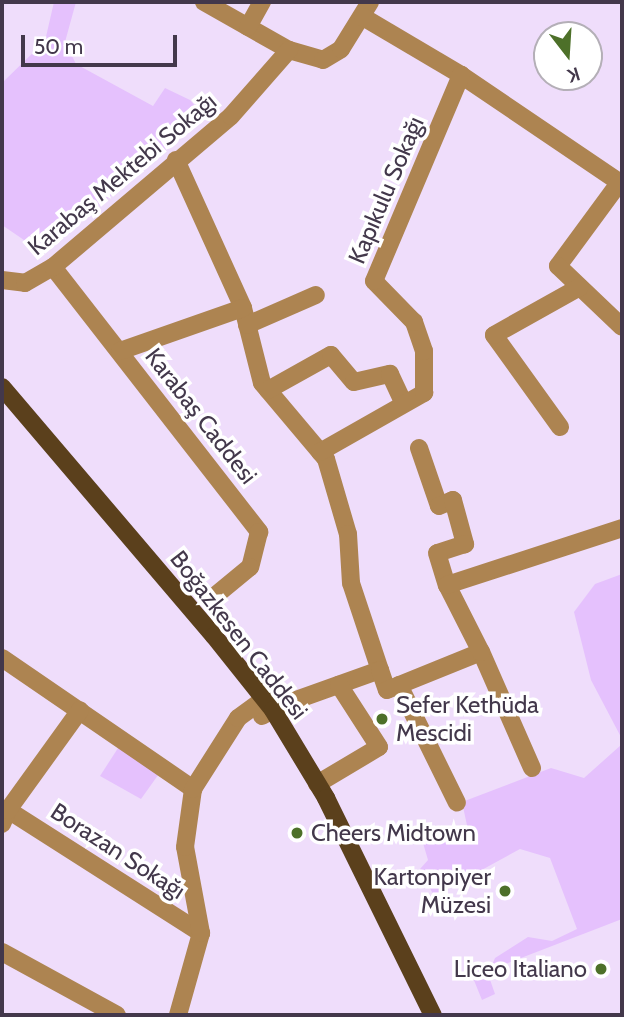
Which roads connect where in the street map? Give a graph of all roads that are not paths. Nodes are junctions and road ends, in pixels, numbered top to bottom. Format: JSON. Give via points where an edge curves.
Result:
{"nodes":[{"id":1,"x":204,"y":2,"type":"edge"},
{"id":2,"x":262,"y":2,"type":"edge"},
{"id":3,"x":366,"y":9,"type":"edge"},
{"id":4,"x":248,"y":27,"type":"junction"},
{"id":5,"x":289,"y":50,"type":"junction"},
{"id":6,"x":461,"y":75,"type":"junction"},
{"id":7,"x":176,"y":160,"type":"junction"},
{"id":8,"x":621,"y":183,"type":"edge"},
{"id":9,"x":53,"y":267,"type":"junction"},
{"id":10,"x":2,"y":280,"type":"edge"},
{"id":11,"x":580,"y":287,"type":"junction"},
{"id":12,"x":316,"y":295,"type":"dead end"},
{"id":13,"x":245,"y":317,"type":"junction"},
{"id":14,"x":622,"y":327,"type":"edge"},
{"id":15,"x":120,"y":351,"type":"junction"},
{"id":16,"x":2,"y":387,"type":"edge"},
{"id":17,"x":268,"y":390,"type":"junction"},
{"id":18,"x":403,"y":402,"type":"junction"},
{"id":19,"x":2,"y":404,"type":"edge"},
{"id":20,"x":560,"y":427,"type":"dead end"},
{"id":21,"x":419,"y":448,"type":"dead end"},
{"id":22,"x":320,"y":452,"type":"junction"},
{"id":23,"x":618,"y":526,"type":"edge"},
{"id":24,"x":447,"y":585,"type":"junction"},
{"id":25,"x":216,"y":595,"type":"dead end"},
{"id":26,"x":481,"y":652,"type":"junction"},
{"id":27,"x":2,"y":658,"type":"edge"},
{"id":28,"x":380,"y":670,"type":"junction"},
{"id":29,"x":339,"y":685,"type":"junction"},
{"id":30,"x":399,"y":685,"type":"junction"},
{"id":31,"x":264,"y":707,"type":"junction"},
{"id":32,"x":80,"y":710,"type":"junction"},
{"id":33,"x":532,"y":768,"type":"dead end"},
{"id":34,"x":317,"y":784,"type":"junction"},
{"id":35,"x":193,"y":789,"type":"junction"},
{"id":36,"x":457,"y":803,"type":"dead end"},
{"id":37,"x":5,"y":817,"type":"edge"},
{"id":38,"x":201,"y":933,"type":"junction"},
{"id":39,"x":2,"y":952,"type":"edge"},
{"id":40,"x":117,"y":1015,"type":"edge"},
{"id":41,"x":178,"y":1015,"type":"edge"},
{"id":42,"x":423,"y":1015,"type":"edge"},
{"id":43,"x":433,"y":1015,"type":"edge"}],
"edges":[{"from":1,"to":4,"type":"street"},
{"from":2,"to":4,"type":"street"},
{"from":3,"to":5,"type":"street","via":[[332,57],[323,60]]},
{"from":3,"to":6,"type":"street"},
{"from":4,"to":5,"type":"street"},
{"from":5,"to":7,"type":"street","name":"Karabaş Mektebi Sokağı","via":[[247,101]]},
{"from":6,"to":8,"type":"street"},
{"from":6,"to":18,"type":"street","name":"Kapıkulu Sokağı","via":[[373,281],[414,323],[424,351],[424,393]]},
{"from":7,"to":9,"type":"street","name":"Karabaş Mektebi Sokağı"},
{"from":7,"to":13,"type":"street"},
{"from":8,"to":11,"type":"street","via":[[558,265]]},
{"from":9,"to":10,"type":"street","name":"Karabaş Mektebi Sokağı","via":[[25,283]]},
{"from":9,"to":15,"type":"street","name":"Karabaş Caddesi"},
{"from":11,"to":14,"type":"street"},
{"from":11,"to":20,"type":"street","via":[[494,335]]},
{"from":12,"to":13,"type":"street"},
{"from":13,"to":15,"type":"street"},
{"from":13,"to":17,"type":"street","via":[[262,383]]},
{"from":15,"to":25,"type":"street","name":"Karabaş Caddesi","via":[[259,532],[250,567]]},
{"from":16,"to":31,"type":"main road","name":"Boğazkesen Caddesi"},
{"from":17,"to":18,"type":"street","via":[[331,355],[354,382],[390,374]]},
{"from":17,"to":22,"type":"street"},
{"from":18,"to":22,"type":"street"},
{"from":19,"to":31,"type":"main road","name":"Boğazkesen Caddesi"},
{"from":21,"to":24,"type":"street","via":[[439,506],[453,500],[465,544],[437,553]]},
{"from":22,"to":28,"type":"street","via":[[348,534],[351,583]]},
{"from":23,"to":24,"type":"street"},
{"from":24,"to":26,"type":"street"},
{"from":26,"to":30,"type":"street"},
{"from":26,"to":33,"type":"street"},
{"from":27,"to":32,"type":"street"},
{"from":28,"to":29,"type":"street"},
{"from":28,"to":30,"type":"street","via":[[387,690]]},
{"from":29,"to":31,"type":"street"},
{"from":29,"to":34,"type":"street","via":[[379,747]]},
{"from":30,"to":36,"type":"street"},
{"from":31,"to":34,"type":"main road","name":"Boğazkesen Caddesi"},
{"from":31,"to":35,"type":"street","via":[[238,718]]},
{"from":31,"to":42,"type":"main road","name":"Boğazkesen Caddesi"},
{"from":32,"to":35,"type":"street"},
{"from":32,"to":37,"type":"street"},
{"from":34,"to":43,"type":"main road","name":"Boğazkesen Caddesi"},
{"from":35,"to":38,"type":"street","via":[[185,847]]},
{"from":37,"to":38,"type":"street","name":"Borazan Sokağı"},
{"from":38,"to":41,"type":"street"},
{"from":39,"to":40,"type":"street"}]}
